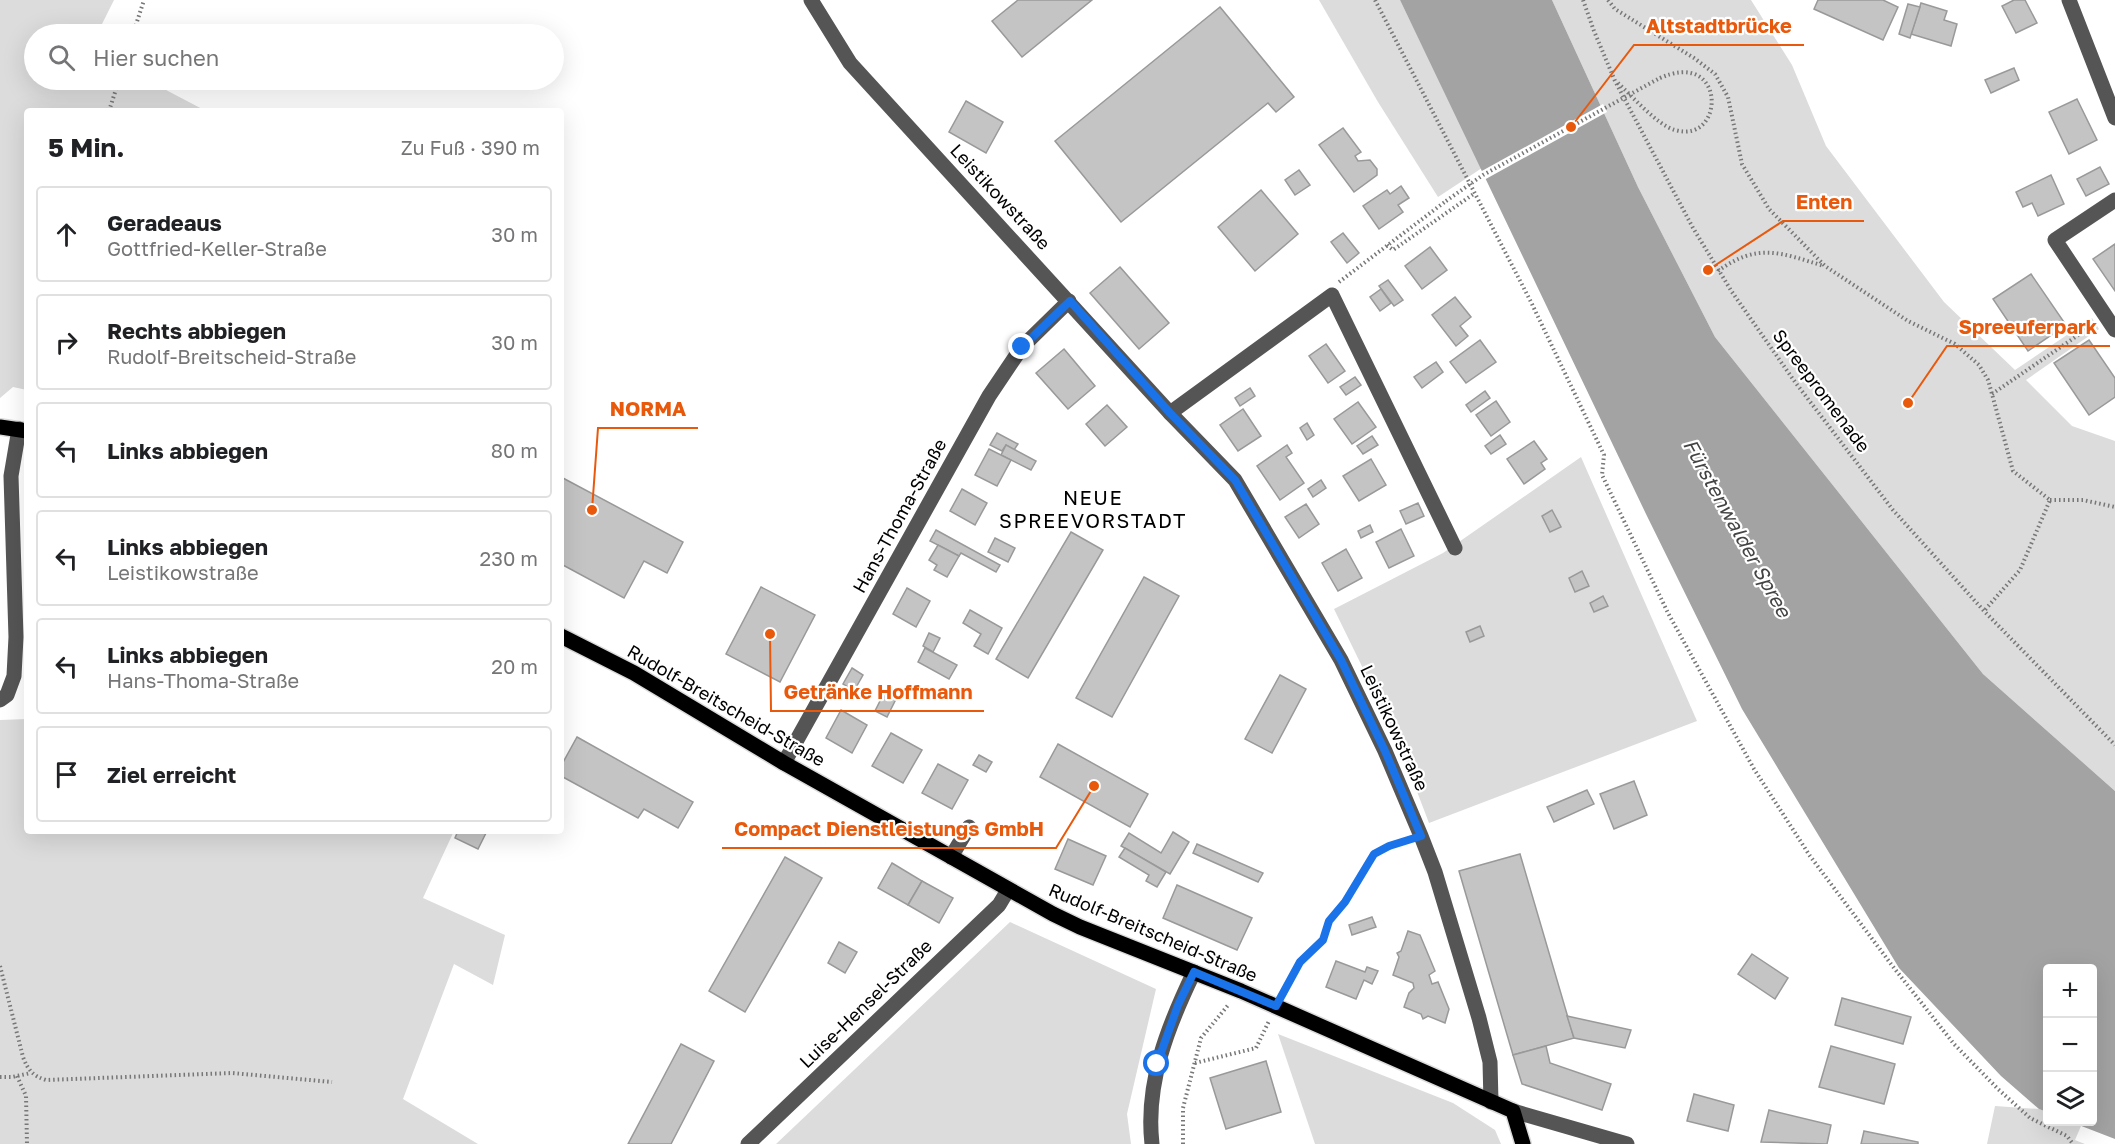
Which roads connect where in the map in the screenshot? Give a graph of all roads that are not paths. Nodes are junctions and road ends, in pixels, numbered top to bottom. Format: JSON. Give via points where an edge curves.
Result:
{"nodes":[{"id":1,"x":811,"y":0,"type":"edge"},
{"id":2,"x":2068,"y":0,"type":"edge"},
{"id":3,"x":2115,"y":118,"type":"edge"},
{"id":4,"x":2115,"y":200,"type":"edge"},
{"id":5,"x":1070,"y":301,"type":"junction"},
{"id":6,"x":2115,"y":330,"type":"edge"},
{"id":7,"x":1170,"y":413,"type":"junction"},
{"id":8,"x":0,"y":427,"type":"edge"},
{"id":9,"x":23,"y":430,"type":"edge"},
{"id":10,"x":1455,"y":548,"type":"dead end"},
{"id":11,"x":564,"y":638,"type":"edge"},
{"id":12,"x":0,"y":700,"type":"edge"},
{"id":13,"x":784,"y":763,"type":"junction"},
{"id":14,"x":969,"y":827,"type":"dead end"},
{"id":15,"x":951,"y":857,"type":"junction"},
{"id":16,"x":1008,"y":890,"type":"junction"},
{"id":17,"x":1194,"y":972,"type":"junction"},
{"id":18,"x":1491,"y":1102,"type":"junction"},
{"id":19,"x":1513,"y":1111,"type":"junction"},
{"id":20,"x":748,"y":1144,"type":"edge"},
{"id":21,"x":1152,"y":1144,"type":"edge"},
{"id":22,"x":1524,"y":1144,"type":"edge"},
{"id":23,"x":1627,"y":1144,"type":"edge"}],
"edges":[{"from":1,"to":5,"type":"street","name":"Leistikowstraße","via":[[849,63]]},
{"from":2,"to":3,"type":"street"},
{"from":4,"to":6,"type":"street","via":[[2055,240]]},
{"from":5,"to":7,"type":"street","name":"Leistikowstraße"},
{"from":5,"to":13,"type":"street","name":"Hans-Thoma-Straße","via":[[1022,347],[989,396]]},
{"from":7,"to":10,"type":"street","via":[[1332,295]]},
{"from":7,"to":18,"type":"street","name":"Leistikowstraße","via":[[1235,480],[1341,660],[1385,751],[1435,872],[1490,1062]]},
{"from":8,"to":9,"type":"main road"},
{"from":9,"to":12,"type":"street","via":[[11,476],[14,676],[7,695]]},
{"from":11,"to":13,"type":"main road","name":"Rudolf-Breitscheid-Straße","via":[[634,673]]},
{"from":13,"to":15,"type":"main road","name":"Rudolf-Breitscheid-Straße"},
{"from":14,"to":15,"type":"street"},
{"from":15,"to":16,"type":"main road","name":"Rudolf-Breitscheid-Straße"},
{"from":16,"to":17,"type":"main road","name":"Rudolf-Breitscheid-Straße","via":[[1080,927]]},
{"from":16,"to":20,"type":"street","name":"Luise-Hensel-Straße","via":[[999,905]]},
{"from":17,"to":18,"type":"main road","name":"Rudolf-Breitscheid-Straße"},
{"from":17,"to":21,"type":"street","via":[[1157,1064],[1152,1095]]},
{"from":18,"to":19,"type":"main road","name":"Rudolf-Breitscheid-Straße"},
{"from":19,"to":22,"type":"main road"},
{"from":19,"to":23,"type":"street","name":"Rudolf-Breitscheid-Straße"}]}
